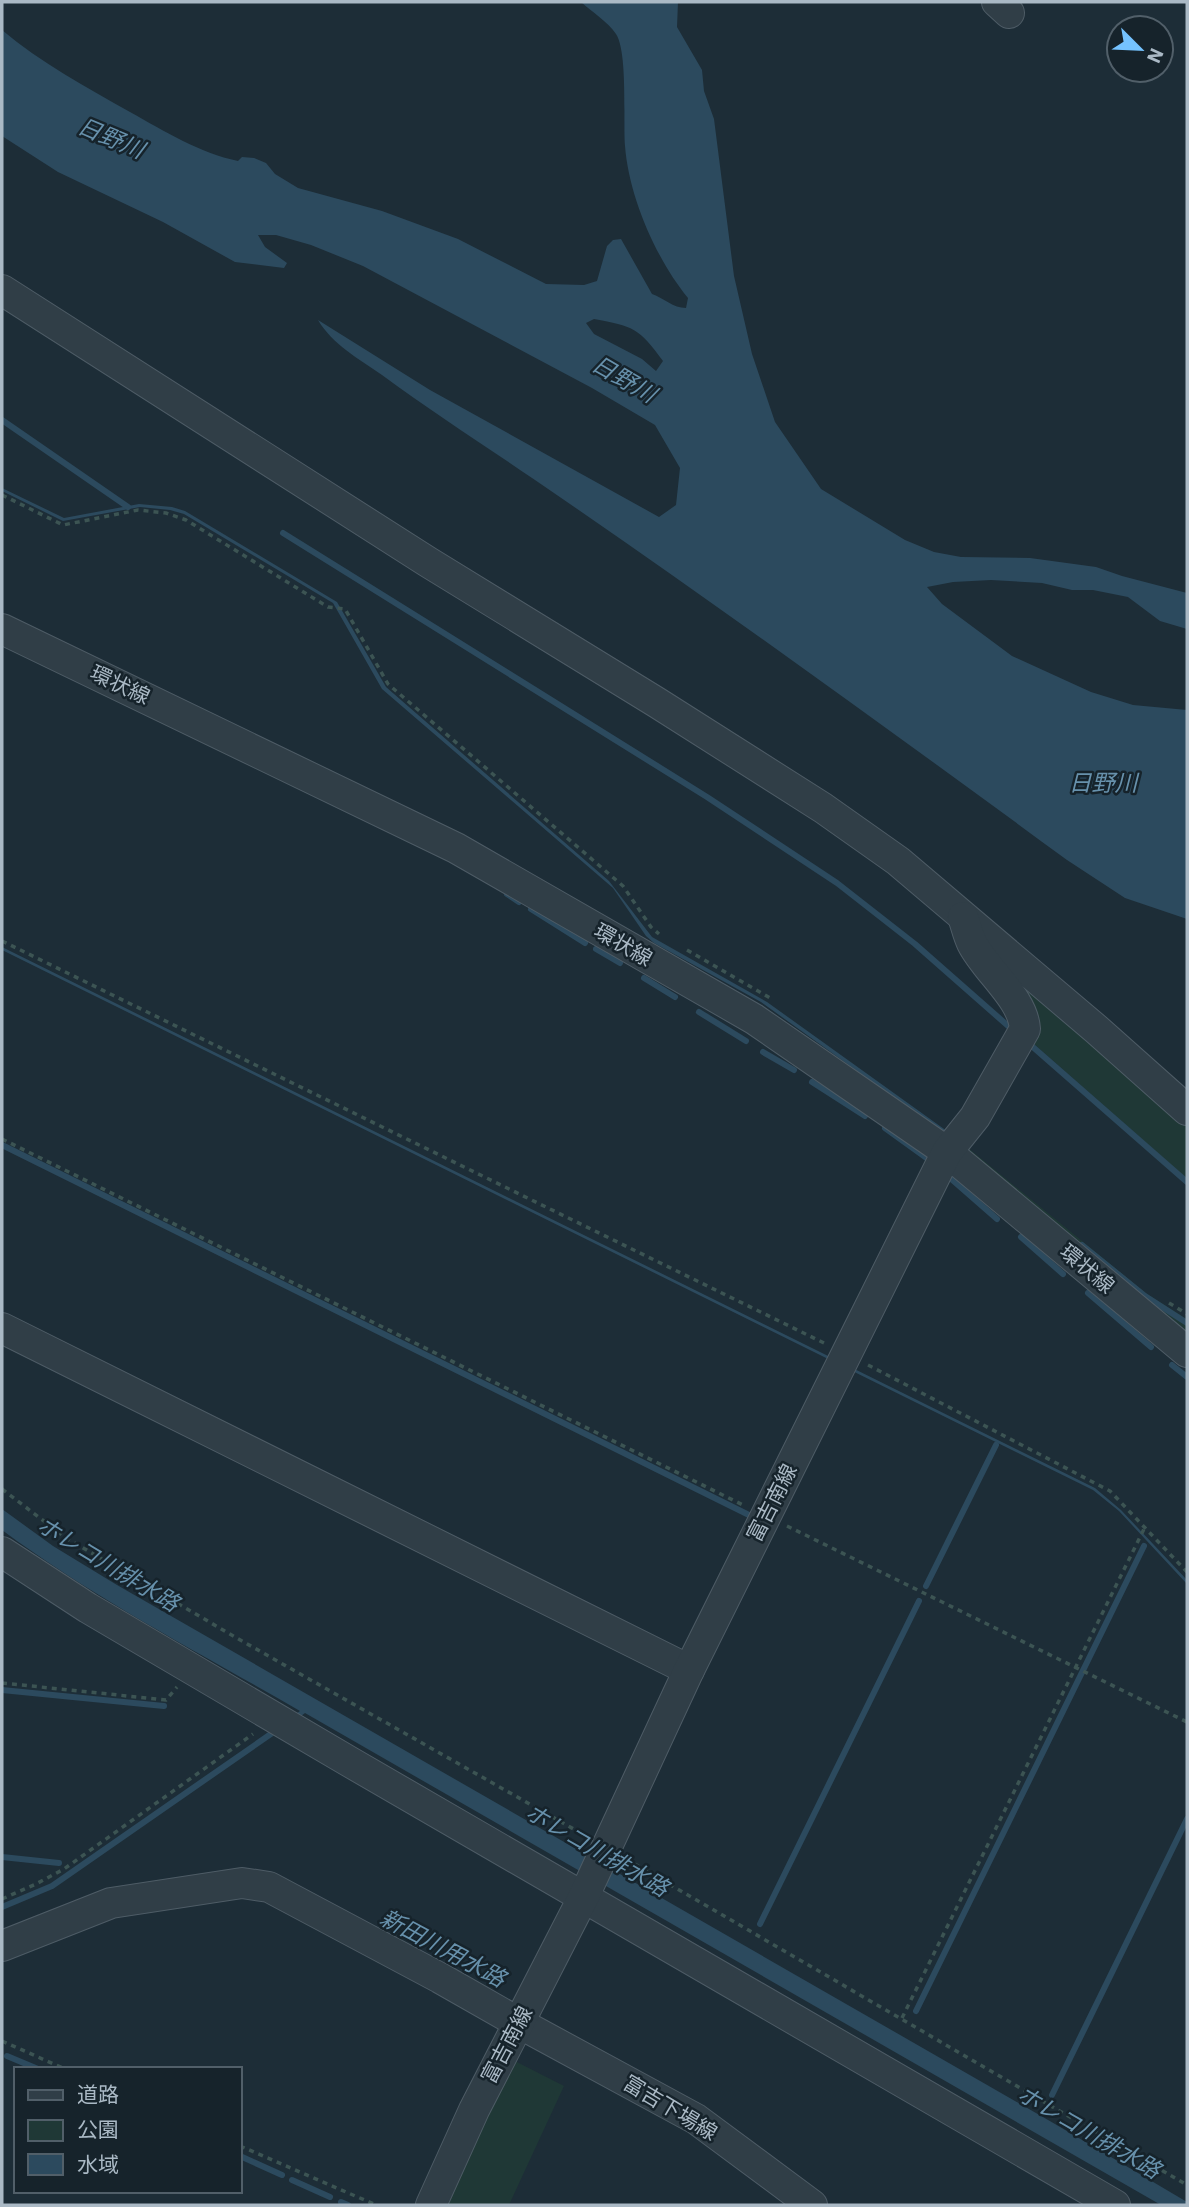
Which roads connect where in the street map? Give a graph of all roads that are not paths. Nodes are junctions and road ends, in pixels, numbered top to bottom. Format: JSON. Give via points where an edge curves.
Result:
{"nodes":[{"id":1,"x":2,"y":290,"type":"edge"},
{"id":2,"x":2,"y":629,"type":"edge"},
{"id":3,"x":963,"y":917,"type":"junction"},
{"id":4,"x":1187,"y":1110,"type":"edge"},
{"id":5,"x":947,"y":1152,"type":"junction"},
{"id":6,"x":2,"y":1328,"type":"edge"},
{"id":7,"x":1187,"y":1352,"type":"edge"},
{"id":8,"x":2,"y":1552,"type":"edge"},
{"id":9,"x":689,"y":1670,"type":"junction"},
{"id":10,"x":586,"y":1891,"type":"junction"},
{"id":11,"x":2,"y":1946,"type":"edge"},
{"id":12,"x":519,"y":2024,"type":"junction"},
{"id":13,"x":430,"y":2205,"type":"edge"},
{"id":14,"x":812,"y":2205,"type":"edge"},
{"id":15,"x":1115,"y":2205,"type":"edge"}],
"edges":[{"from":1,"to":3,"type":"street","via":[[823,808],[898,861]]},
{"from":2,"to":5,"type":"street","name":"環状線","via":[[456,848],[754,1019]]},
{"from":3,"to":4,"type":"street"},
{"from":3,"to":5,"type":"street","name":"富吉南線","via":[[973,945],[1018,1007],[1025,1029],[975,1117]]},
{"from":5,"to":7,"type":"street","name":"環状線"},
{"from":5,"to":9,"type":"street","name":"富吉南線"},
{"from":6,"to":9,"type":"street"},
{"from":8,"to":10,"type":"street","via":[[274,1717]]},
{"from":9,"to":10,"type":"street","name":"富吉南線"},
{"from":10,"to":12,"type":"street","name":"富吉南線"},
{"from":10,"to":15,"type":"street"},
{"from":11,"to":12,"type":"street","name":"富吉下場線","via":[[111,1903],[242,1883],[256,1885],[269,1887]]},
{"from":12,"to":13,"type":"street","name":"富吉南線"},
{"from":12,"to":14,"type":"street","name":"富吉下場線","via":[[696,2119]]}]}
